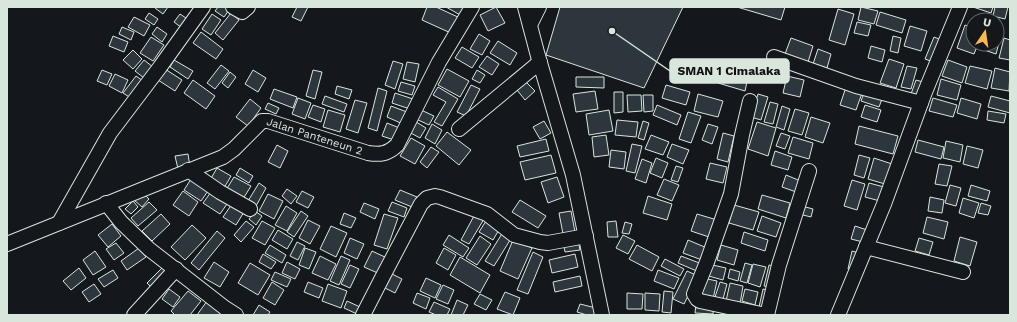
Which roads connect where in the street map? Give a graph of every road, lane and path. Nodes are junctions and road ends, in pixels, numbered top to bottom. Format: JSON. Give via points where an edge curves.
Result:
{"nodes":[{"id":1,"x":203,"y":7,"type":"edge"},
{"id":2,"x":233,"y":7,"type":"edge"},
{"id":3,"x":248,"y":7,"type":"edge"},
{"id":4,"x":472,"y":7,"type":"edge"},
{"id":5,"x":525,"y":7,"type":"edge"},
{"id":6,"x":539,"y":7,"type":"edge"},
{"id":7,"x":960,"y":7,"type":"edge"},
{"id":8,"x":530,"y":25,"type":"junction"},
{"id":9,"x":774,"y":57,"type":"dead end"},
{"id":10,"x":540,"y":62,"type":"junction"},
{"id":11,"x":750,"y":101,"type":"dead end"},
{"id":12,"x":921,"y":103,"type":"junction"},
{"id":13,"x":459,"y":129,"type":"dead end"},
{"id":14,"x":188,"y":170,"type":"junction"},
{"id":15,"x":809,"y":171,"type":"dead end"},
{"id":16,"x":106,"y":203,"type":"junction"},
{"id":17,"x":250,"y":209,"type":"dead end"},
{"id":18,"x":58,"y":223,"type":"junction"},
{"id":19,"x":586,"y":236,"type":"junction"},
{"id":20,"x":7,"y":244,"type":"edge"},
{"id":21,"x":866,"y":247,"type":"junction"},
{"id":22,"x":176,"y":269,"type":"junction"},
{"id":23,"x":963,"y":272,"type":"dead end"},
{"id":24,"x":134,"y":315,"type":"edge"},
{"id":25,"x":236,"y":315,"type":"edge"},
{"id":26,"x":363,"y":315,"type":"edge"},
{"id":27,"x":602,"y":315,"type":"edge"},
{"id":28,"x":766,"y":315,"type":"edge"},
{"id":29,"x":838,"y":315,"type":"edge"}],
"edges":[{"from":1,"to":18,"type":"street","via":[[110,133]]},
{"from":2,"to":3,"type":"street","via":[[242,12]]},
{"from":4,"to":14,"type":"street","name":"Jalan Panteneun 2","via":[[439,62],[400,139],[391,150],[380,154],[368,153],[264,120],[227,154]]},
{"from":5,"to":8,"type":"street"},
{"from":6,"to":8,"type":"street"},
{"from":7,"to":12,"type":"street"},
{"from":8,"to":10,"type":"street"},
{"from":9,"to":12,"type":"street","via":[[856,86]]},
{"from":10,"to":13,"type":"street"},
{"from":10,"to":19,"type":"street","via":[[573,175]]},
{"from":11,"to":28,"type":"street","via":[[730,194],[694,294],[700,300]]},
{"from":12,"to":21,"type":"street"},
{"from":14,"to":16,"type":"street","name":"Jalan Panteneun 2"},
{"from":14,"to":17,"type":"street"},
{"from":15,"to":28,"type":"street"},
{"from":16,"to":18,"type":"street","name":"Jalan Panteneun 2"},
{"from":16,"to":22,"type":"street","via":[[121,222],[149,249]]},
{"from":18,"to":20,"type":"street","name":"Jalan Panteneun 2"},
{"from":19,"to":26,"type":"street","via":[[548,243],[540,242],[514,235],[487,214],[431,196],[421,204]]},
{"from":19,"to":27,"type":"street"},
{"from":21,"to":23,"type":"street"},
{"from":21,"to":29,"type":"street"},
{"from":22,"to":24,"type":"street"},
{"from":22,"to":25,"type":"street"}]}
